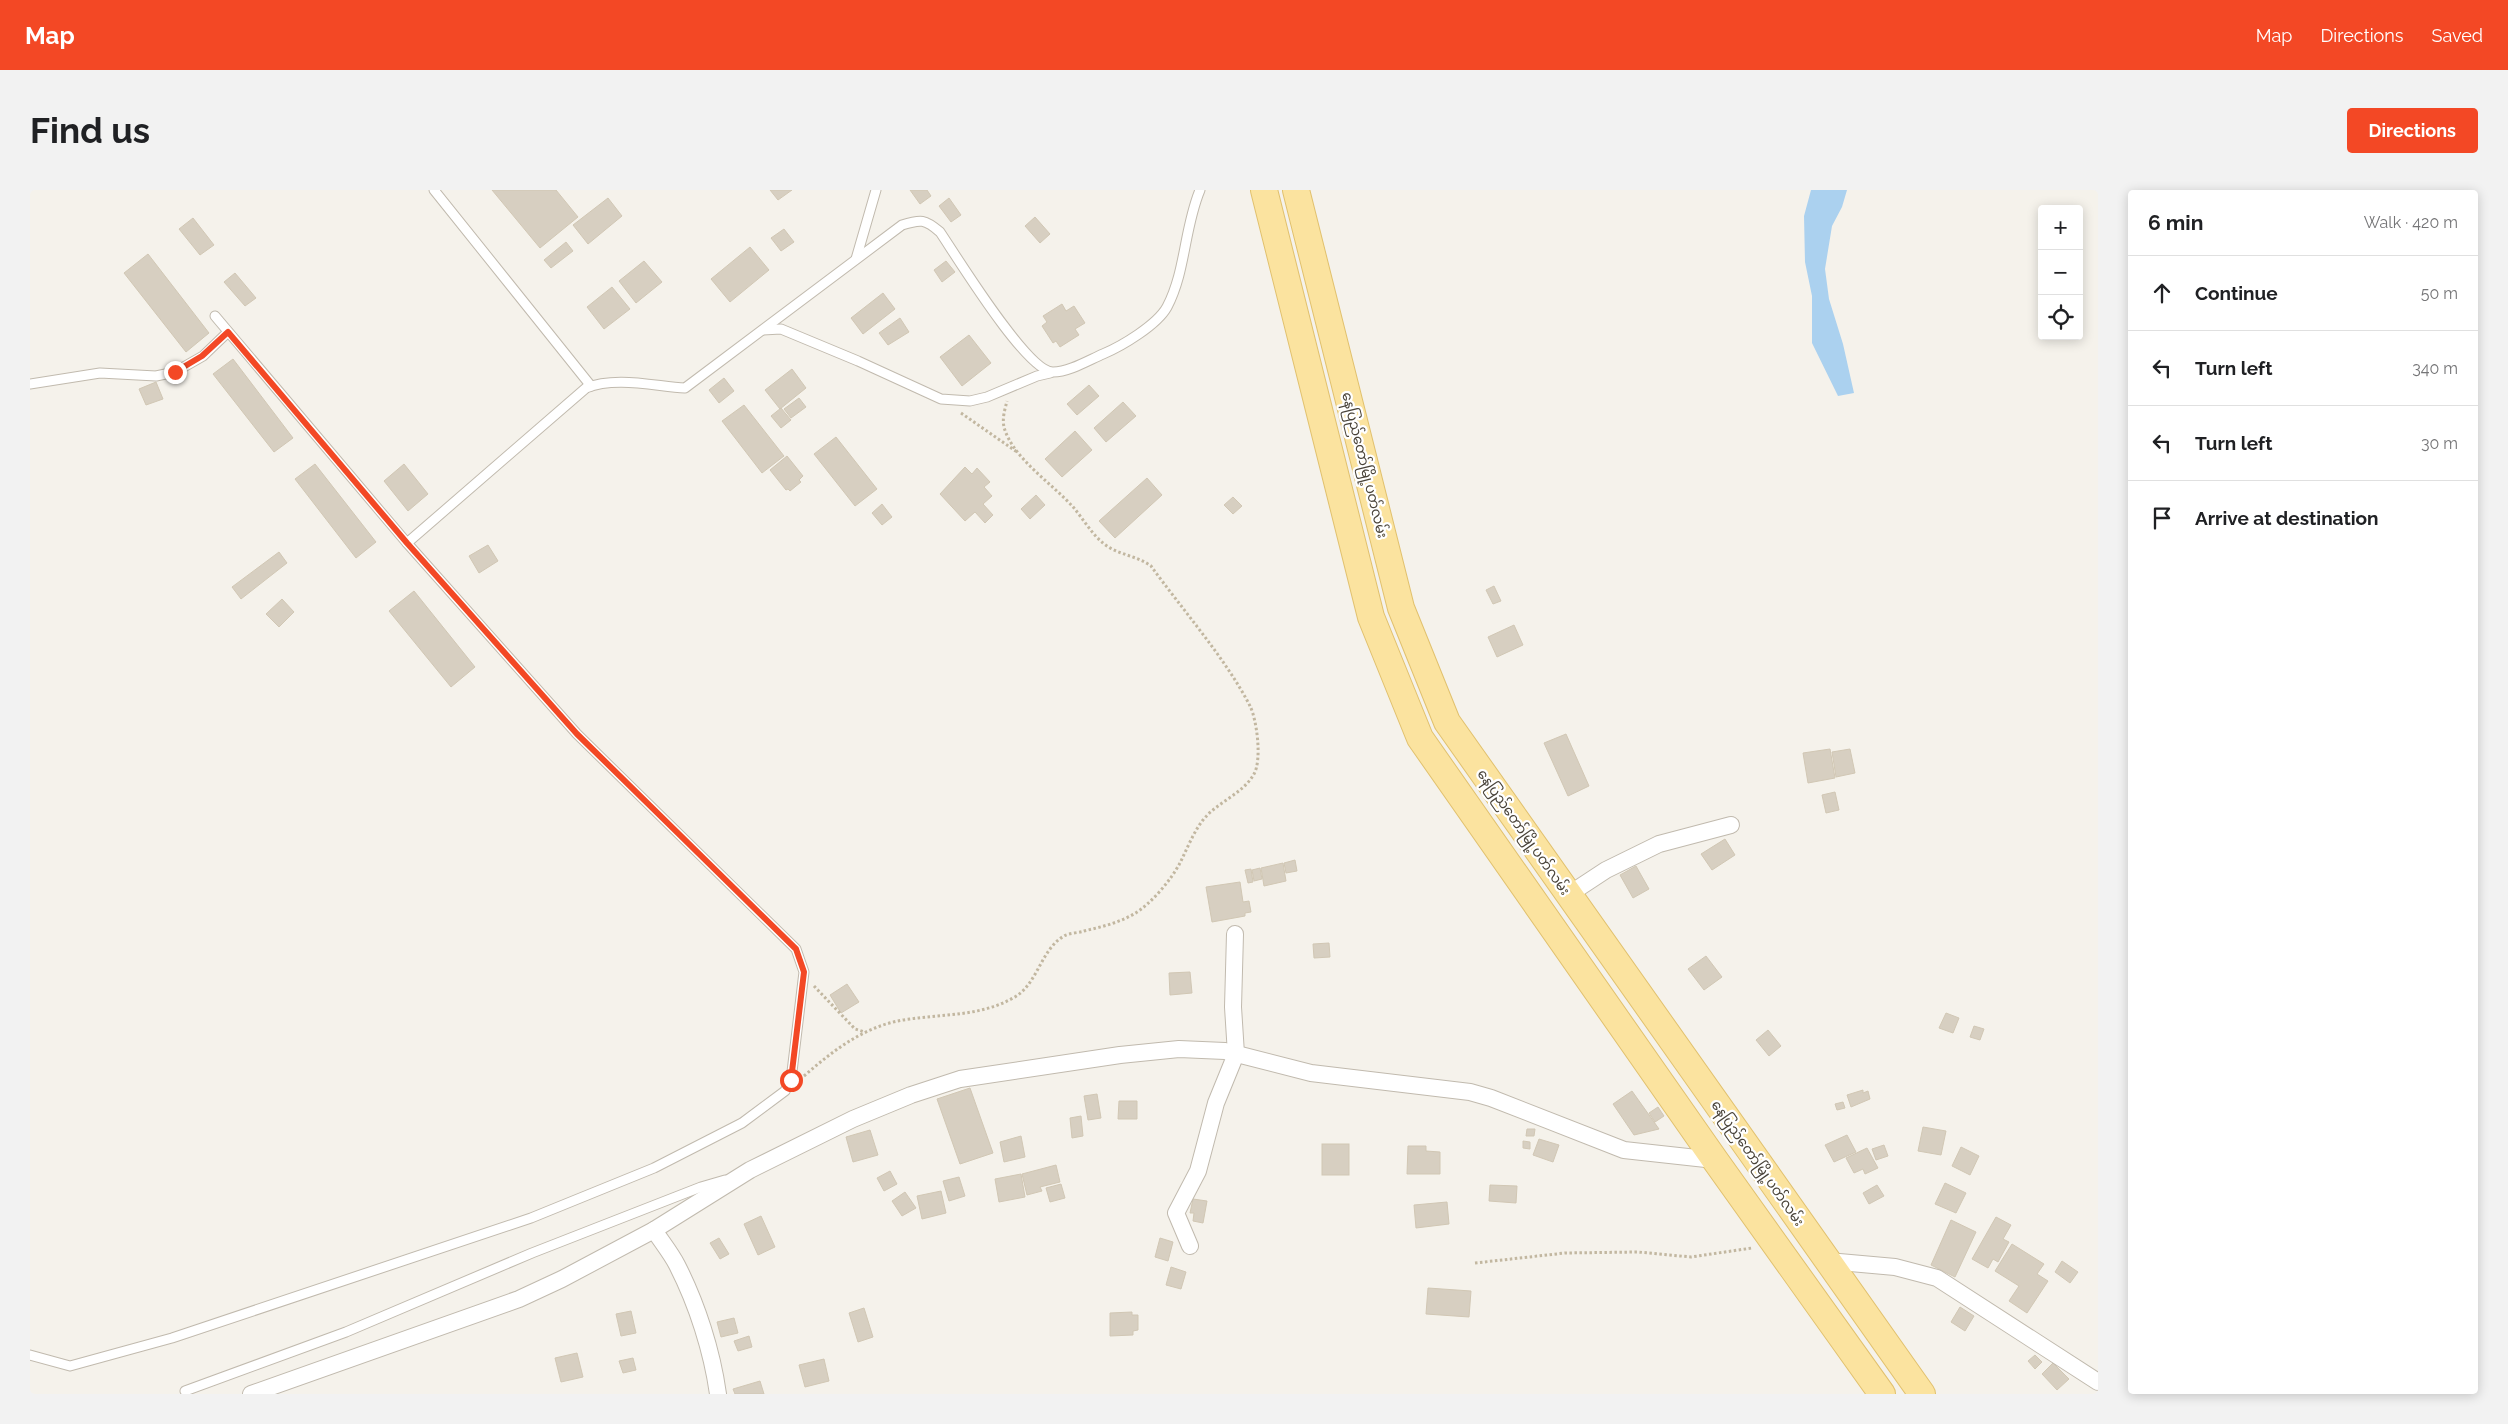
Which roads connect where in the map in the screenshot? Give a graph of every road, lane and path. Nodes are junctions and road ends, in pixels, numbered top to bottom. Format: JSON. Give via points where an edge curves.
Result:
{"nodes":[{"id":1,"x":434,"y":190,"type":"edge"},
{"id":2,"x":876,"y":190,"type":"edge"},
{"id":3,"x":1200,"y":190,"type":"edge"},
{"id":4,"x":1264,"y":190,"type":"edge"},
{"id":5,"x":1296,"y":190,"type":"edge"},
{"id":6,"x":856,"y":259,"type":"junction"},
{"id":7,"x":215,"y":316,"type":"dead end"},
{"id":8,"x":762,"y":331,"type":"junction"},
{"id":9,"x":228,"y":332,"type":"junction"},
{"id":10,"x":1053,"y":372,"type":"junction"},
{"id":11,"x":1017,"y":383,"type":"junction"},
{"id":12,"x":30,"y":384,"type":"edge"},
{"id":13,"x":591,"y":386,"type":"junction"},
{"id":14,"x":941,"y":399,"type":"junction"},
{"id":15,"x":1020,"y":454,"type":"junction"},
{"id":16,"x":407,"y":543,"type":"junction"},
{"id":17,"x":1731,"y":824,"type":"dead end"},
{"id":18,"x":1568,"y":895,"type":"junction"},
{"id":19,"x":1235,"y":934,"type":"dead end"},
{"id":20,"x":804,"y":975,"type":"junction"},
{"id":21,"x":865,"y":1032,"type":"junction"},
{"id":22,"x":1236,"y":1054,"type":"junction"},
{"id":23,"x":785,"y":1091,"type":"junction"},
{"id":24,"x":1715,"y":1160,"type":"junction"},
{"id":25,"x":740,"y":1176,"type":"junction"},
{"id":26,"x":654,"y":1230,"type":"junction"},
{"id":27,"x":1775,"y":1245,"type":"junction"},
{"id":28,"x":1190,"y":1246,"type":"dead end"},
{"id":29,"x":1828,"y":1261,"type":"junction"},
{"id":30,"x":1475,"y":1263,"type":"dead end"},
{"id":31,"x":30,"y":1355,"type":"edge"},
{"id":32,"x":2098,"y":1382,"type":"edge"},
{"id":33,"x":186,"y":1391,"type":"dead end"},
{"id":34,"x":251,"y":1394,"type":"edge"},
{"id":35,"x":718,"y":1394,"type":"edge"},
{"id":36,"x":1882,"y":1394,"type":"edge"},
{"id":37,"x":1922,"y":1394,"type":"edge"}],
"edges":[{"from":1,"to":13,"type":"lane"},
{"from":2,"to":6,"type":"lane"},
{"from":3,"to":10,"type":"lane","via":[[1191,210],[1177,283],[1166,309],[1114,350]]},
{"from":4,"to":24,"type":"main road","via":[[1371,617],[1420,738]]},
{"from":5,"to":18,"type":"main road","name":"နေပြည်တော်မြို့ပတ်လမ်း","via":[[1401,608],[1418,653],[1447,722]]},
{"from":6,"to":8,"type":"lane"},
{"from":6,"to":10,"type":"lane","via":[[902,225],[927,221],[940,232],[1020,349],[1041,369]]},
{"from":7,"to":9,"type":"lane"},
{"from":8,"to":13,"type":"lane","via":[[685,388],[623,383]]},
{"from":8,"to":14,"type":"lane","via":[[781,329]]},
{"from":9,"to":12,"type":"lane","via":[[202,356],[175,372],[156,376],[100,373]]},
{"from":9,"to":16,"type":"lane"},
{"from":10,"to":11,"type":"lane"},
{"from":11,"to":14,"type":"lane","via":[[970,401]]},
{"from":11,"to":15,"type":"path","via":[[1007,399],[1003,417],[1004,428]]},
{"from":13,"to":16,"type":"lane"},
{"from":14,"to":15,"type":"path"},
{"from":15,"to":21,"type":"path","via":[[1072,506],[1102,543],[1115,552],[1141,559],[1151,566],[1251,708],[1259,747],[1255,773],[1204,818],[1179,865],[1149,900],[1135,913],[1110,924],[1064,936],[1048,951],[1036,975],[1014,998],[956,1016],[908,1019]]},
{"from":16,"to":20,"type":"lane","via":[[577,734],[796,949]]},
{"from":17,"to":18,"type":"street","via":[[1659,844],[1606,870]]},
{"from":18,"to":29,"type":"main road","name":"နေပြည်တော်မြို့ပတ်လမ်း"},
{"from":19,"to":22,"type":"street","via":[[1233,1006]]},
{"from":20,"to":21,"type":"path","via":[[855,1028]]},
{"from":20,"to":23,"type":"lane","via":[[791,1080]]},
{"from":21,"to":23,"type":"path","via":[[839,1046]]},
{"from":22,"to":24,"type":"street","via":[[1311,1073],[1470,1092],[1624,1150]]},
{"from":22,"to":25,"type":"street","via":[[1179,1049],[960,1079],[853,1119]]},
{"from":22,"to":28,"type":"street","via":[[1216,1103],[1198,1171],[1176,1213]]},
{"from":23,"to":31,"type":"lane","via":[[742,1123],[654,1168],[531,1218],[172,1338],[80,1364],[70,1366]]},
{"from":24,"to":27,"type":"main road"},
{"from":25,"to":26,"type":"street"},
{"from":25,"to":33,"type":"lane","via":[[701,1186],[346,1332]]},
{"from":26,"to":34,"type":"street","via":[[519,1299]]},
{"from":26,"to":35,"type":"street","via":[[677,1265],[696,1312],[714,1367]]},
{"from":27,"to":30,"type":"path","via":[[1691,1257],[1638,1252],[1565,1254]]},
{"from":27,"to":36,"type":"main road"},
{"from":29,"to":32,"type":"street","via":[[1895,1267],[1937,1278]]},
{"from":29,"to":37,"type":"main road","name":"နေပြည်တော်မြို့ပတ်လမ်း"}]}
